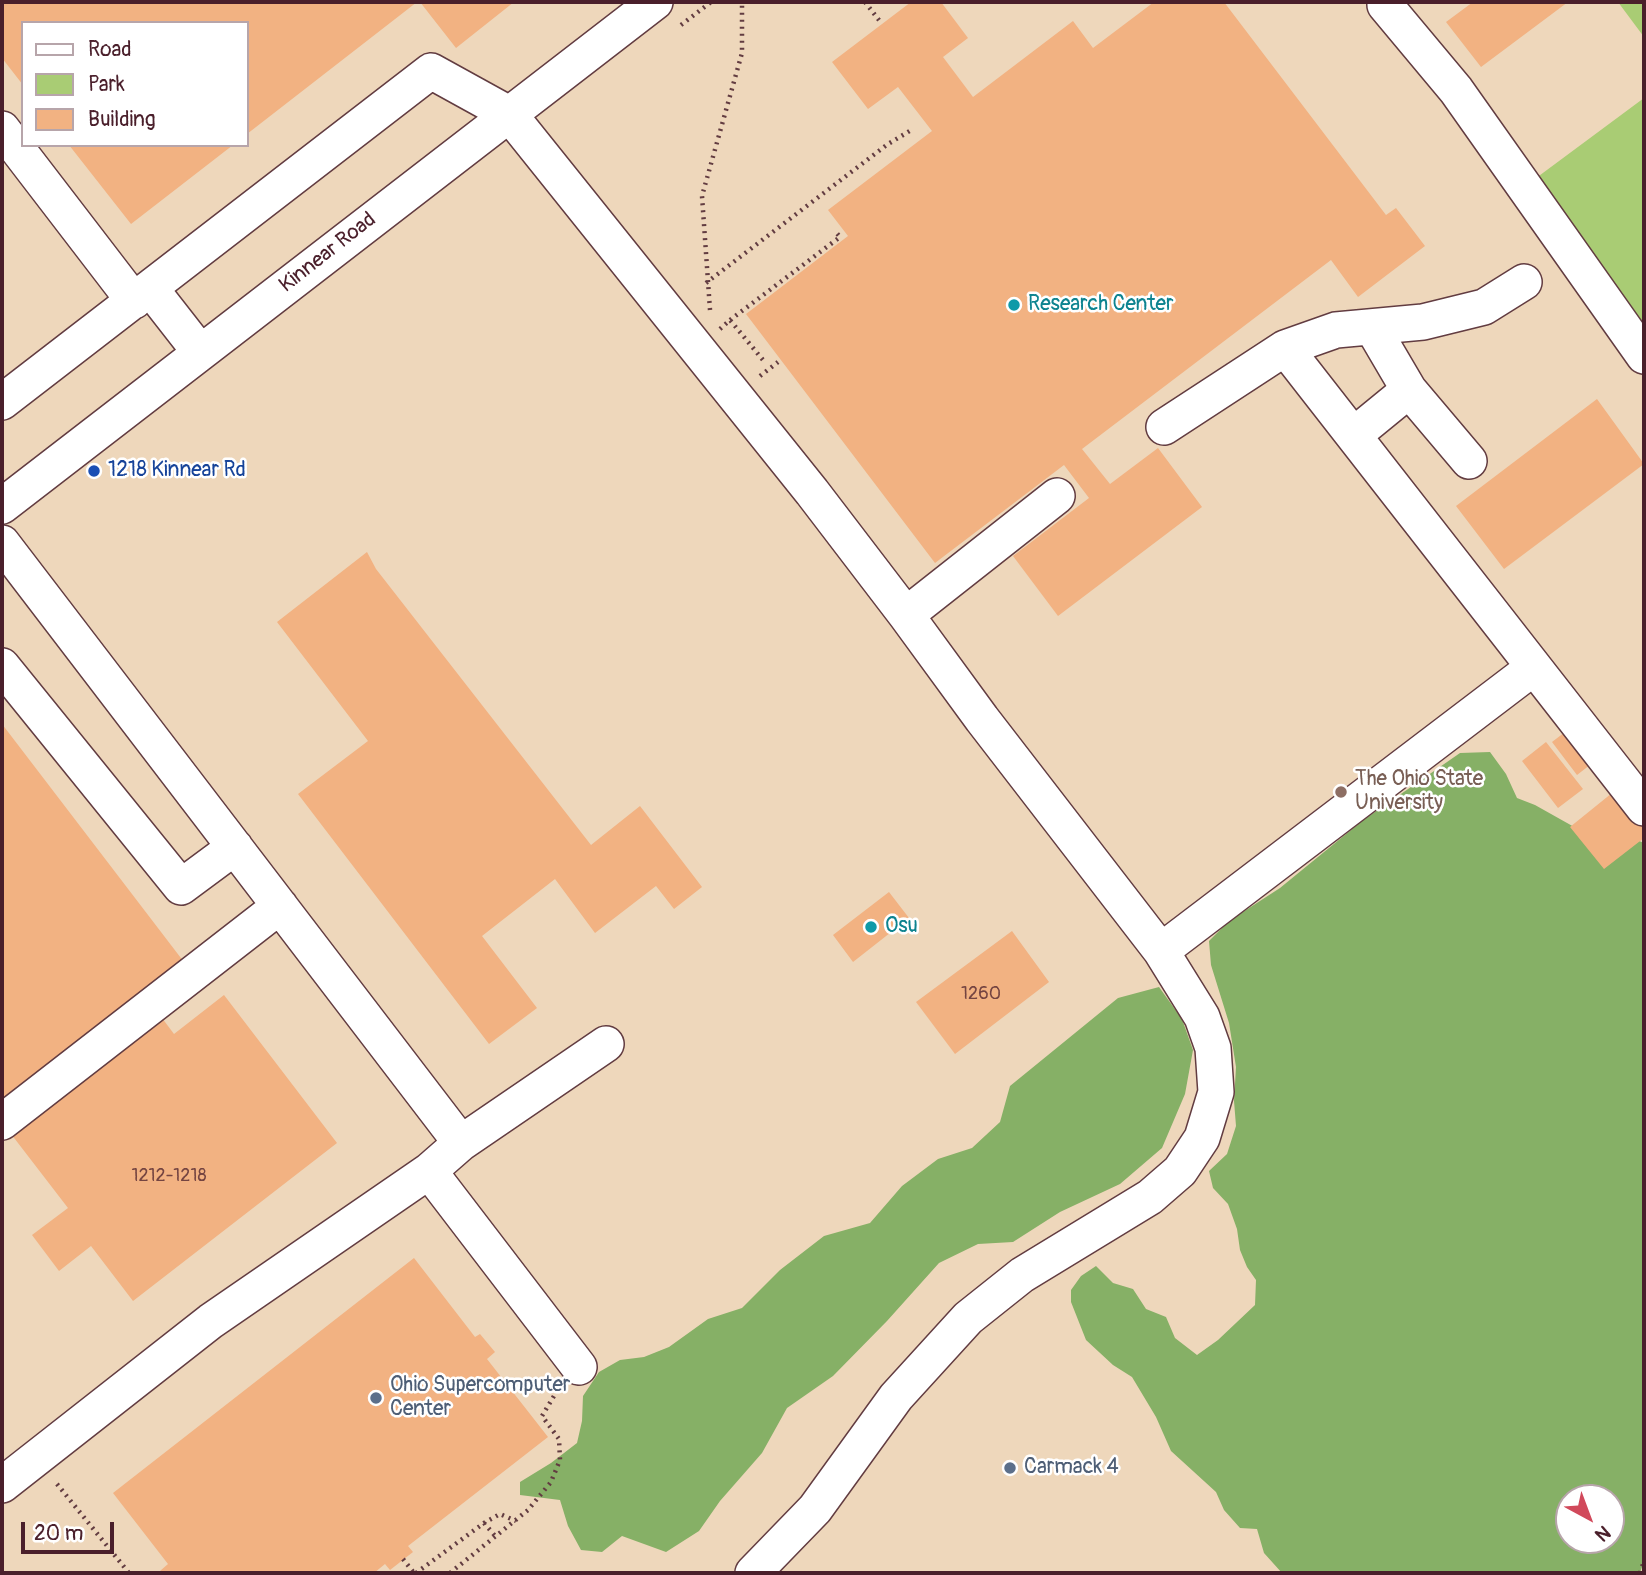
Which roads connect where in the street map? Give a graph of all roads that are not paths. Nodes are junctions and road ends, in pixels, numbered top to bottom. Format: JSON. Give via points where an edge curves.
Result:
{"nodes":[{"id":1,"x":1385,"y":2,"type":"edge"},
{"id":2,"x":648,"y":4,"type":"edge"},
{"id":3,"x":509,"y":114,"type":"junction"},
{"id":4,"x":2,"y":129,"type":"edge"},
{"id":5,"x":1524,"y":282,"type":"dead end"},
{"id":6,"x":142,"y":294,"type":"junction"},
{"id":7,"x":1372,"y":327,"type":"junction"},
{"id":8,"x":1285,"y":348,"type":"junction"},
{"id":9,"x":200,"y":352,"type":"junction"},
{"id":10,"x":1644,"y":356,"type":"edge"},
{"id":11,"x":1409,"y":390,"type":"junction"},
{"id":12,"x":2,"y":402,"type":"edge"},
{"id":13,"x":1164,"y":427,"type":"dead end"},
{"id":14,"x":1354,"y":435,"type":"junction"},
{"id":15,"x":1469,"y":461,"type":"dead end"},
{"id":16,"x":1058,"y":496,"type":"dead end"},
{"id":17,"x":2,"y":506,"type":"edge"},
{"id":18,"x":2,"y":543,"type":"edge"},
{"id":19,"x":906,"y":615,"type":"junction"},
{"id":20,"x":2,"y":666,"type":"edge"},
{"id":21,"x":1533,"y":668,"type":"junction"},
{"id":22,"x":1644,"y":808,"type":"edge"},
{"id":23,"x":235,"y":847,"type":"junction"},
{"id":24,"x":280,"y":906,"type":"junction"},
{"id":25,"x":1161,"y":951,"type":"junction"},
{"id":26,"x":606,"y":1044,"type":"dead end"},
{"id":27,"x":2,"y":1122,"type":"edge"},
{"id":28,"x":461,"y":1143,"type":"junction"},
{"id":29,"x":429,"y":1171,"type":"junction"},
{"id":30,"x":579,"y":1367,"type":"road end"},
{"id":31,"x":2,"y":1485,"type":"edge"},
{"id":32,"x":753,"y":1573,"type":"edge"}],
"edges":[{"from":1,"to":10,"type":"street","via":[[1456,90]]},
{"from":2,"to":3,"type":"street","name":"Kinnear Road"},
{"from":3,"to":6,"type":"street","via":[[431,71]]},
{"from":3,"to":9,"type":"street","name":"Kinnear Road"},
{"from":3,"to":19,"type":"street"},
{"from":4,"to":6,"type":"street"},
{"from":5,"to":7,"type":"street","via":[[1485,307],[1423,322]]},
{"from":6,"to":9,"type":"street"},
{"from":6,"to":12,"type":"street"},
{"from":7,"to":8,"type":"street","via":[[1336,330]]},
{"from":7,"to":11,"type":"street"},
{"from":8,"to":13,"type":"street"},
{"from":8,"to":14,"type":"street"},
{"from":9,"to":17,"type":"street","name":"Kinnear Road"},
{"from":11,"to":14,"type":"street"},
{"from":11,"to":15,"type":"street"},
{"from":14,"to":21,"type":"street"},
{"from":16,"to":19,"type":"street"},
{"from":18,"to":23,"type":"street"},
{"from":19,"to":25,"type":"street"},
{"from":20,"to":23,"type":"street","via":[[181,887]]},
{"from":21,"to":22,"type":"street"},
{"from":21,"to":25,"type":"street"},
{"from":23,"to":24,"type":"street"},
{"from":24,"to":27,"type":"street"},
{"from":24,"to":28,"type":"street"},
{"from":25,"to":32,"type":"street","via":[[1202,1017],[1213,1048],[1216,1092],[1202,1138],[1188,1160],[1150,1197],[1022,1275],[968,1318],[896,1397],[815,1509]]},
{"from":26,"to":28,"type":"street"},
{"from":28,"to":29,"type":"street"},
{"from":29,"to":30,"type":"street"},
{"from":29,"to":31,"type":"street","via":[[211,1321]]}]}
